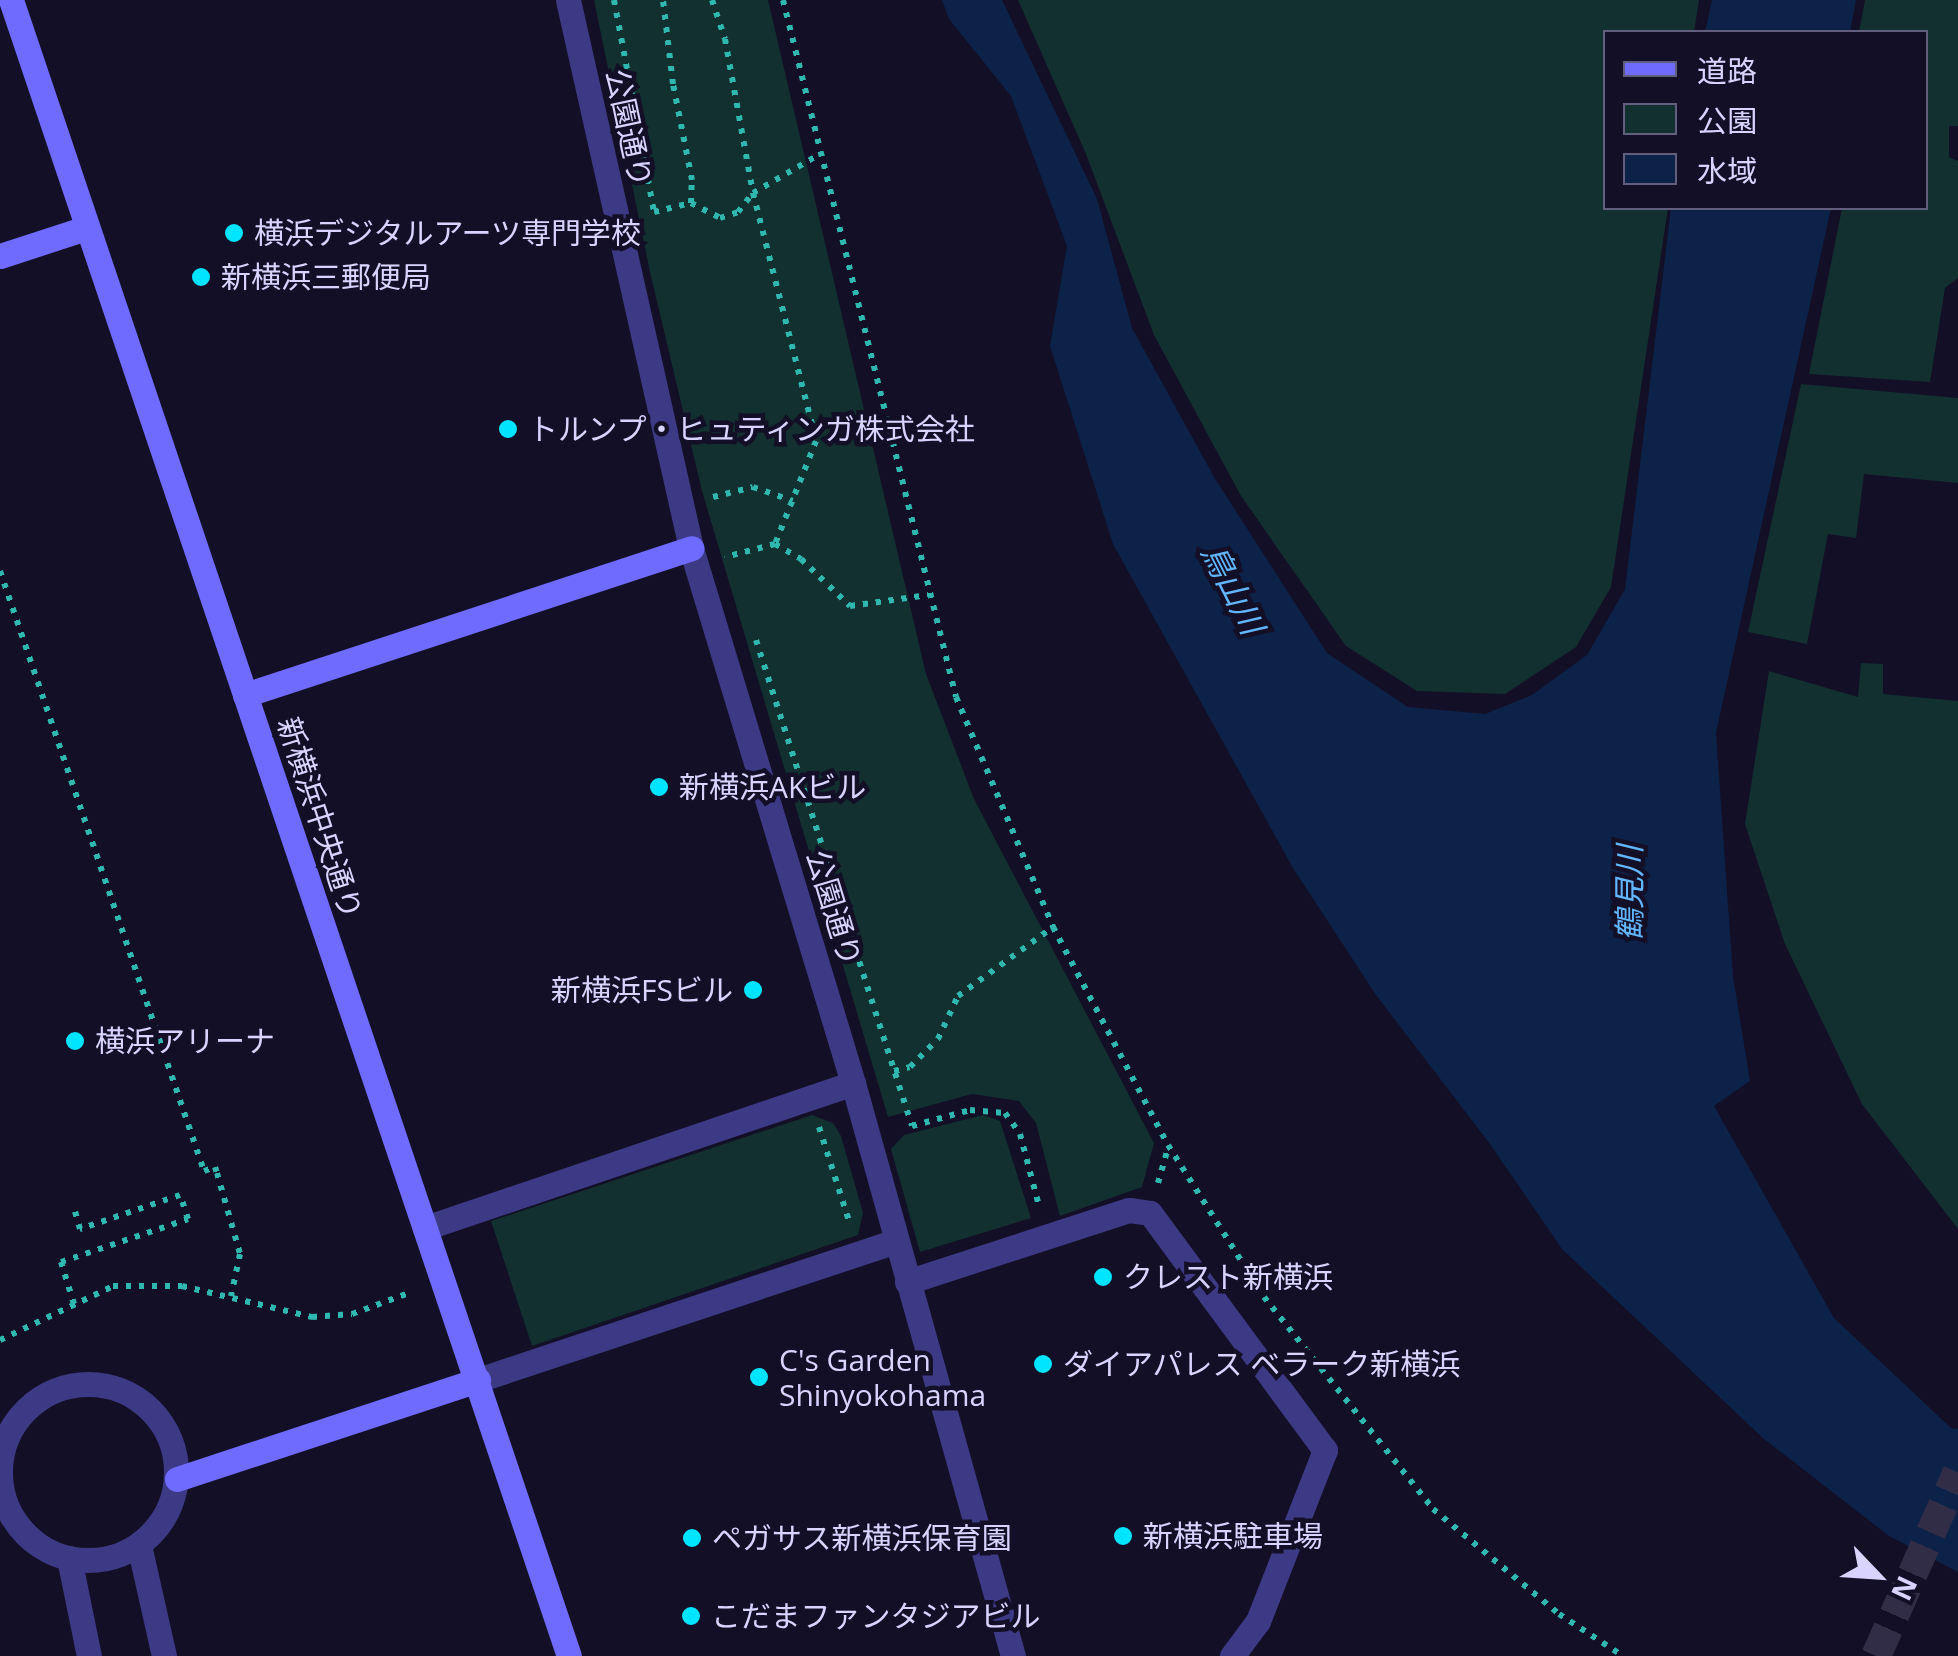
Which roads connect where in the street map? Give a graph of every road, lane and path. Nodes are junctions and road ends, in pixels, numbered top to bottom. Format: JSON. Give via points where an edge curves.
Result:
{"nodes":[{"id":1,"x":11,"y":0,"type":"edge"},
{"id":2,"x":568,"y":0,"type":"edge"},
{"id":3,"x":614,"y":0,"type":"edge"},
{"id":4,"x":662,"y":0,"type":"edge"},
{"id":5,"x":712,"y":0,"type":"edge"},
{"id":6,"x":782,"y":0,"type":"edge"},
{"id":7,"x":820,"y":154,"type":"junction"},
{"id":8,"x":753,"y":193,"type":"junction"},
{"id":9,"x":691,"y":203,"type":"junction"},
{"id":10,"x":86,"y":228,"type":"junction"},
{"id":11,"x":0,"y":256,"type":"edge"},
{"id":12,"x":792,"y":501,"type":"junction"},
{"id":13,"x":711,"y":513,"type":"dead end"},
{"id":14,"x":720,"y":542,"type":"dead end"},
{"id":15,"x":775,"y":544,"type":"junction"},
{"id":16,"x":691,"y":548,"type":"junction"},
{"id":17,"x":0,"y":571,"type":"edge"},
{"id":18,"x":928,"y":595,"type":"junction"},
{"id":19,"x":754,"y":632,"type":"dead end"},
{"id":20,"x":245,"y":695,"type":"junction"},
{"id":21,"x":1052,"y":927,"type":"junction"},
{"id":22,"x":894,"y":1071,"type":"junction"},
{"id":23,"x":853,"y":1083,"type":"junction"},
{"id":24,"x":817,"y":1121,"type":"dead end"},
{"id":25,"x":74,"y":1212,"type":"dead end"},
{"id":26,"x":425,"y":1228,"type":"junction"},
{"id":27,"x":854,"y":1234,"type":"dead end"},
{"id":28,"x":1047,"y":1237,"type":"junction"},
{"id":29,"x":896,"y":1241,"type":"junction"},
{"id":30,"x":906,"y":1282,"type":"junction"},
{"id":31,"x":406,"y":1294,"type":"dead end"},
{"id":32,"x":231,"y":1296,"type":"junction"},
{"id":33,"x":74,"y":1304,"type":"junction"},
{"id":34,"x":0,"y":1340,"type":"edge"},
{"id":35,"x":478,"y":1380,"type":"junction"},
{"id":36,"x":43,"y":1396,"type":"junction"},
{"id":37,"x":0,"y":1411,"type":"edge"},
{"id":38,"x":177,"y":1478,"type":"junction"},
{"id":39,"x":5,"y":1508,"type":"edge"},
{"id":40,"x":138,"y":1545,"type":"junction"},
{"id":41,"x":69,"y":1558,"type":"junction"},
{"id":42,"x":89,"y":1656,"type":"edge"},
{"id":43,"x":164,"y":1656,"type":"edge"},
{"id":44,"x":569,"y":1656,"type":"edge"},
{"id":45,"x":1013,"y":1656,"type":"edge"},
{"id":46,"x":1232,"y":1656,"type":"edge"},
{"id":47,"x":1624,"y":1656,"type":"edge"}],
"edges":[{"from":1,"to":10,"type":"street","name":"新横浜中央通り"},
{"from":2,"to":16,"type":"street","name":"公園通り"},
{"from":3,"to":9,"type":"path","via":[[654,212]]},
{"from":4,"to":9,"type":"path"},
{"from":5,"to":8,"type":"path"},
{"from":6,"to":7,"type":"path"},
{"from":7,"to":8,"type":"path"},
{"from":7,"to":18,"type":"path"},
{"from":8,"to":9,"type":"path","via":[[738,212],[720,218]]},
{"from":8,"to":12,"type":"path","via":[[816,441]]},
{"from":10,"to":11,"type":"street"},
{"from":10,"to":20,"type":"street","name":"新横浜中央通り"},
{"from":12,"to":13,"type":"path","via":[[753,486],[707,498]]},
{"from":12,"to":15,"type":"path"},
{"from":14,"to":15,"type":"path","via":[[730,558]]},
{"from":15,"to":18,"type":"path","via":[[850,606]]},
{"from":16,"to":20,"type":"street"},
{"from":16,"to":23,"type":"street","name":"公園通り"},
{"from":17,"to":32,"type":"path","via":[[204,1170],[215,1167],[234,1224],[240,1254]]},
{"from":18,"to":21,"type":"path","via":[[956,697]]},
{"from":19,"to":22,"type":"path"},
{"from":20,"to":26,"type":"street","name":"新横浜中央通り"},
{"from":21,"to":22,"type":"path","via":[[958,996],[938,1039],[910,1067]]},
{"from":21,"to":47,"type":"path","via":[[1168,1145],[1264,1297],[1433,1508],[1559,1614]]},
{"from":22,"to":28,"type":"path","via":[[912,1126],[970,1110],[1005,1113],[1020,1134]]},
{"from":23,"to":26,"type":"street"},
{"from":23,"to":29,"type":"street","name":"公園通り"},
{"from":24,"to":27,"type":"path"},
{"from":25,"to":33,"type":"path","via":[[80,1229],[180,1195],[188,1219],[60,1262]]},
{"from":26,"to":35,"type":"street","name":"新横浜中央通り"},
{"from":28,"to":30,"type":"street"},
{"from":28,"to":46,"type":"street","via":[[1129,1210],[1150,1213],[1325,1450],[1258,1621]]},
{"from":29,"to":30,"type":"street","name":"公園通り"},
{"from":29,"to":35,"type":"street"},
{"from":30,"to":45,"type":"street","name":"公園通り"},
{"from":31,"to":32,"type":"path","via":[[352,1314],[312,1316]]},
{"from":32,"to":33,"type":"path","via":[[182,1286],[114,1286]]},
{"from":33,"to":34,"type":"path"},
{"from":35,"to":38,"type":"street"},
{"from":35,"to":44,"type":"street","name":"新横浜中央通り"},
{"from":36,"to":37,"type":"street"},
{"from":36,"to":38,"type":"street","via":[[94,1384],[144,1403],[174,1449]]},
{"from":36,"to":39,"type":"street","via":[[23,1413],[4,1448]]},
{"from":38,"to":40,"type":"street","via":[[158,1527]]},
{"from":39,"to":41,"type":"street","via":[[34,1542]]},
{"from":40,"to":41,"type":"street","via":[[105,1559]]},
{"from":40,"to":43,"type":"street"},
{"from":41,"to":42,"type":"street"}]}
